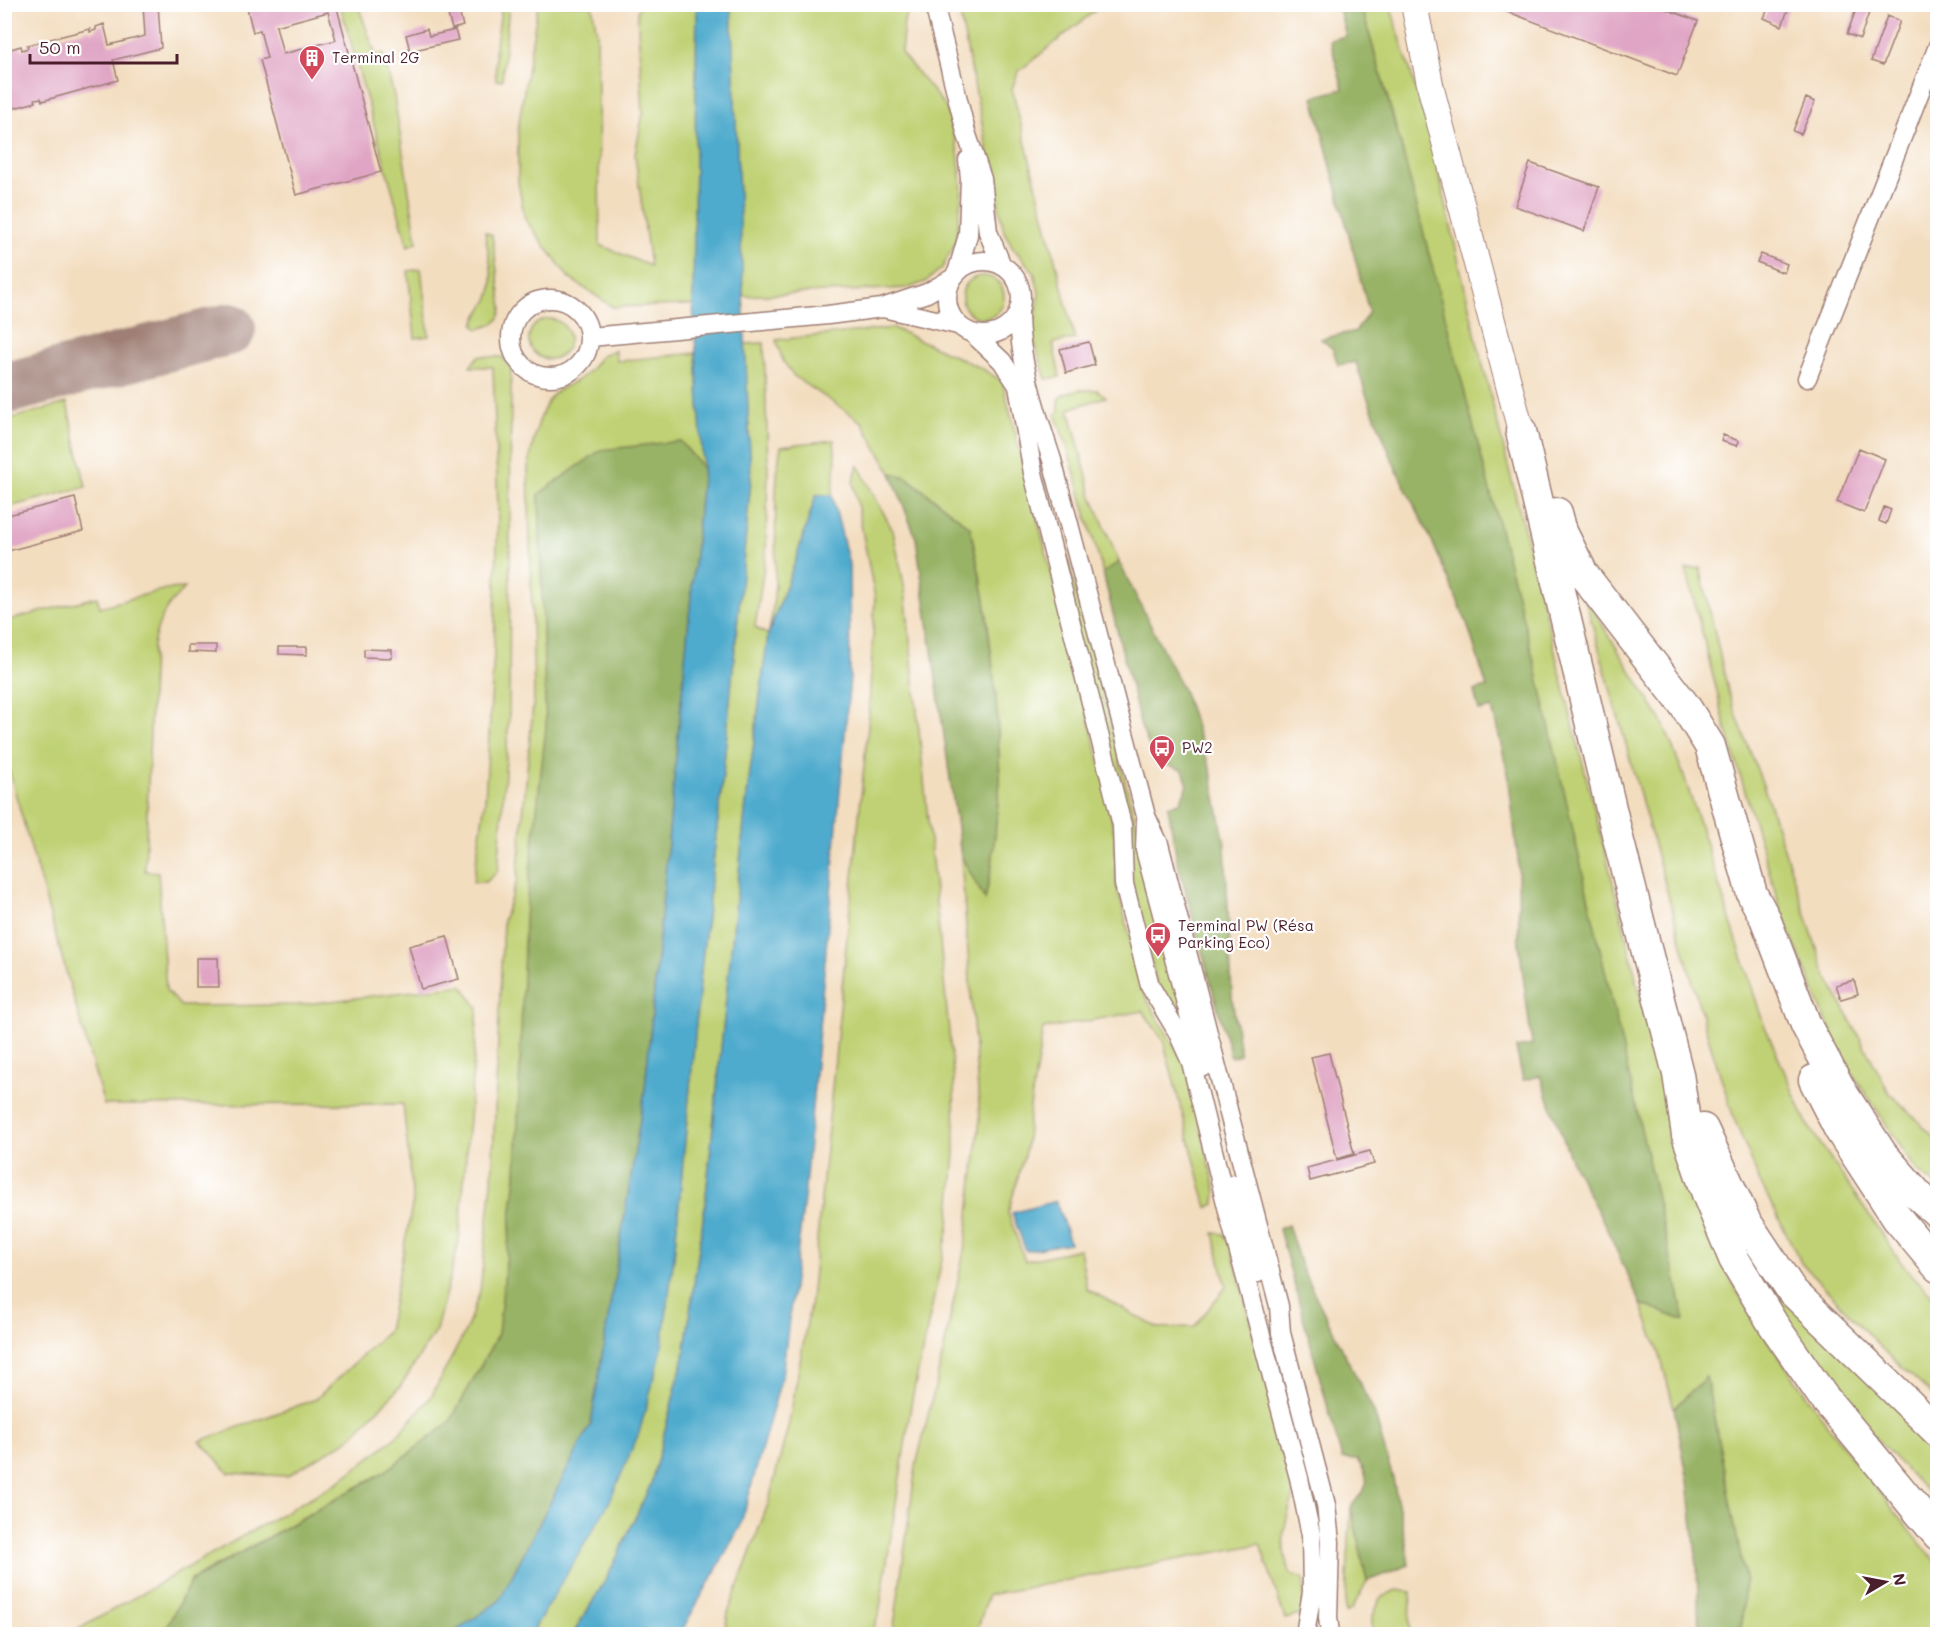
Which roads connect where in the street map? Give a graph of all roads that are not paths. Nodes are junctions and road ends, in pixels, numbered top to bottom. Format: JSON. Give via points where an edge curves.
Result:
{"nodes":[{"id":1,"x":934,"y":4,"type":"edge"},
{"id":2,"x":1403,"y":4,"type":"edge"},
{"id":3,"x":1414,"y":4,"type":"edge"},
{"id":4,"x":1938,"y":46,"type":"edge"},
{"id":5,"x":1431,"y":89,"type":"junction"},
{"id":6,"x":966,"y":132,"type":"junction"},
{"id":7,"x":1002,"y":266,"type":"junction"},
{"id":8,"x":955,"y":275,"type":"junction"},
{"id":9,"x":882,"y":308,"type":"junction"},
{"id":10,"x":1019,"y":308,"type":"junction"},
{"id":11,"x":965,"y":329,"type":"junction"},
{"id":12,"x":590,"y":337,"type":"junction"},
{"id":13,"x":1807,"y":378,"type":"dead end"},
{"id":14,"x":1018,"y":386,"type":"junction"},
{"id":15,"x":1037,"y":417,"type":"junction"},
{"id":16,"x":1521,"y":431,"type":"junction"},
{"id":17,"x":1752,"y":894,"type":"junction"},
{"id":18,"x":1678,"y":1074,"type":"junction"},
{"id":19,"x":1938,"y":1212,"type":"edge"},
{"id":20,"x":1938,"y":1267,"type":"edge"},
{"id":21,"x":1938,"y":1432,"type":"edge"},
{"id":22,"x":1938,"y":1535,"type":"edge"},
{"id":23,"x":1327,"y":1629,"type":"edge"},
{"id":24,"x":1305,"y":1635,"type":"edge"}],
"edges":[{"from":1,"to":6,"type":"street"},
{"from":2,"to":5,"type":"main road"},
{"from":3,"to":5,"type":"main road"},
{"from":4,"to":13,"type":"street"},
{"from":5,"to":16,"type":"main road"},
{"from":6,"to":7,"type":"street","via":[[982,179],[988,232]]},
{"from":6,"to":8,"type":"street","via":[[970,178],[968,235]]},
{"from":7,"to":8,"type":"street","via":[[978,262]]},
{"from":7,"to":10,"type":"street","via":[[1018,284]]},
{"from":8,"to":9,"type":"street","via":[[927,294]]},
{"from":8,"to":11,"type":"street","via":[[947,297],[948,307]]},
{"from":9,"to":11,"type":"street"},
{"from":9,"to":12,"type":"street"},
{"from":10,"to":11,"type":"street","via":[[1014,319],[1001,330],[984,335]]},
{"from":10,"to":15,"type":"street","via":[[1021,350]]},
{"from":11,"to":14,"type":"street","via":[[1002,361]]},
{"from":12,"to":12,"type":"street","via":[[588,326],[575,308],[554,299],[525,309],[518,316],[511,340],[519,362],[527,370],[550,378],[574,370],[585,355]]},
{"from":14,"to":15,"type":"street"},
{"from":14,"to":24,"type":"street","via":[[1033,473],[1122,825],[1124,884],[1150,986],[1191,1062],[1299,1478],[1311,1535],[1312,1592]]},
{"from":15,"to":23,"type":"street","via":[[1052,460],[1146,816],[1159,844],[1279,1306],[1281,1333],[1326,1505],[1330,1542]]},
{"from":16,"to":17,"type":"highway","via":[[1547,477],[1562,532],[1582,574],[1685,706],[1710,746]]},
{"from":16,"to":18,"type":"highway"},
{"from":17,"to":19,"type":"highway","via":[[1806,1025],[1843,1094],[1882,1154]]},
{"from":17,"to":20,"type":"highway","via":[[1753,922],[1792,1036],[1839,1130],[1897,1218]]},
{"from":18,"to":21,"type":"highway","via":[[1745,1220],[1792,1291]]},
{"from":18,"to":22,"type":"highway","via":[[1687,1135],[1734,1259],[1822,1395]]}]}
